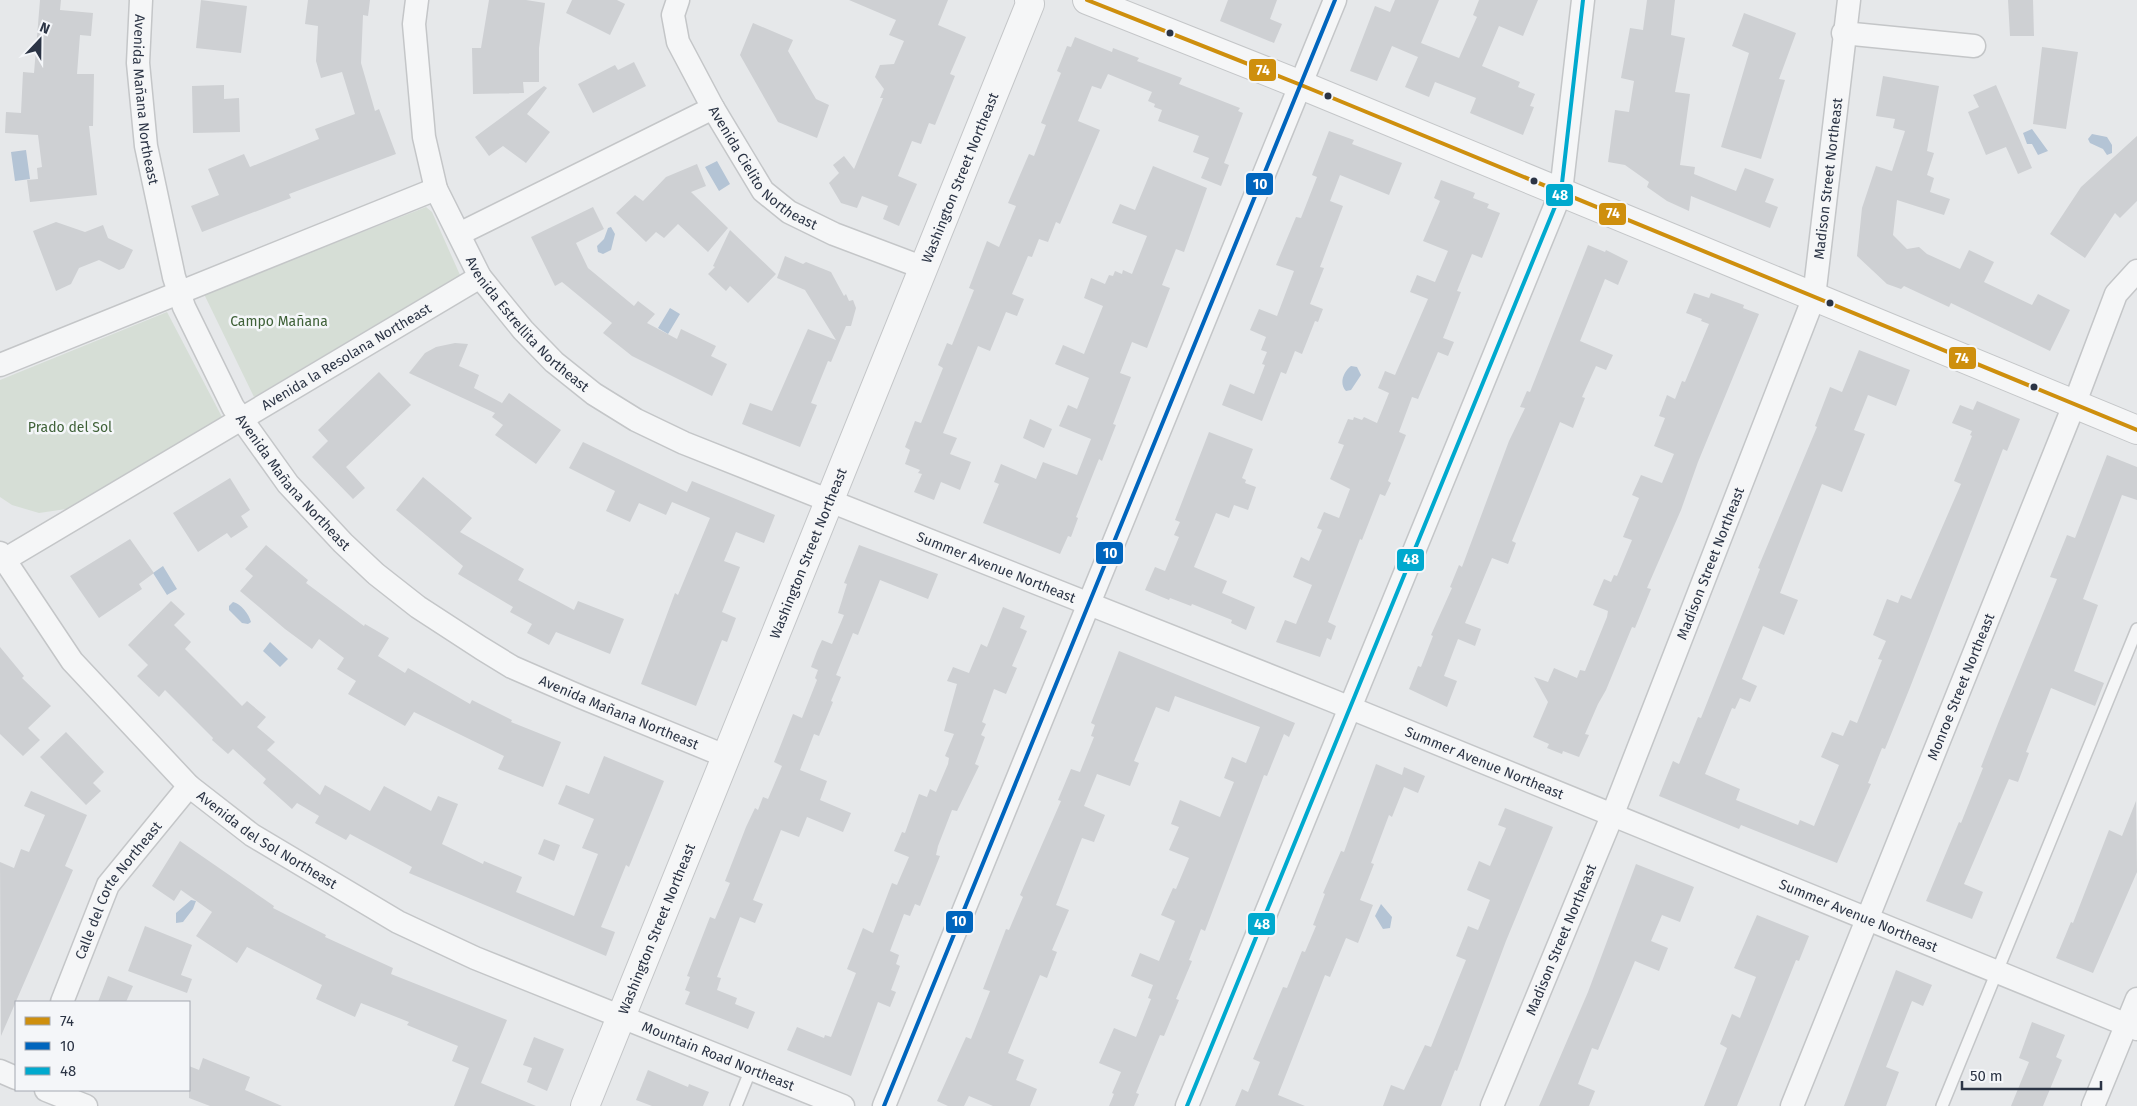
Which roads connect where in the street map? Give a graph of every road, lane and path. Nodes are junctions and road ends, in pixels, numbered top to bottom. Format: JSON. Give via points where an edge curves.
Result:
{"nodes":[{"id":1,"x":141,"y":0,"type":"edge"},
{"id":2,"x":417,"y":0,"type":"edge"},
{"id":3,"x":678,"y":0,"type":"edge"},
{"id":4,"x":1029,"y":0,"type":"edge"},
{"id":5,"x":1087,"y":0,"type":"edge"},
{"id":6,"x":1335,"y":0,"type":"edge"},
{"id":7,"x":1583,"y":0,"type":"edge"},
{"id":8,"x":1849,"y":0,"type":"edge"},
{"id":9,"x":1843,"y":33,"type":"junction"},
{"id":10,"x":1974,"y":46,"type":"dead end"},
{"id":11,"x":1301,"y":84,"type":"junction"},
{"id":12,"x":713,"y":108,"type":"junction"},
{"id":13,"x":436,"y":189,"type":"junction"},
{"id":14,"x":1561,"y":192,"type":"junction"},
{"id":15,"x":459,"y":234,"type":"junction"},
{"id":16,"x":924,"y":268,"type":"junction"},
{"id":17,"x":2137,"y":271,"type":"edge"},
{"id":18,"x":480,"y":277,"type":"junction"},
{"id":19,"x":179,"y":293,"type":"junction"},
{"id":20,"x":1814,"y":297,"type":"junction"},
{"id":21,"x":0,"y":365,"type":"edge"},
{"id":22,"x":2074,"y":405,"type":"junction"},
{"id":23,"x":241,"y":419,"type":"junction"},
{"id":24,"x":2137,"y":430,"type":"edge"},
{"id":25,"x":830,"y":501,"type":"junction"},
{"id":26,"x":2,"y":556,"type":"edge"},
{"id":27,"x":1088,"y":604,"type":"junction"},
{"id":28,"x":2137,"y":629,"type":"edge"},
{"id":29,"x":1350,"y":708,"type":"junction"},
{"id":30,"x":725,"y":756,"type":"junction"},
{"id":31,"x":189,"y":786,"type":"junction"},
{"id":32,"x":1612,"y":816,"type":"junction"},
{"id":33,"x":1869,"y":918,"type":"junction"},
{"id":34,"x":1997,"y":970,"type":"junction"},
{"id":35,"x":2137,"y":999,"type":"edge"},
{"id":36,"x":62,"y":1001,"type":"edge"},
{"id":37,"x":621,"y":1017,"type":"junction"},
{"id":38,"x":2132,"y":1027,"type":"edge"},
{"id":39,"x":751,"y":1069,"type":"junction"},
{"id":40,"x":0,"y":1071,"type":"edge"},
{"id":41,"x":15,"y":1078,"type":"edge"},
{"id":42,"x":48,"y":1091,"type":"edge"},
{"id":43,"x":86,"y":1106,"type":"edge"},
{"id":44,"x":585,"y":1106,"type":"edge"},
{"id":45,"x":736,"y":1106,"type":"edge"},
{"id":46,"x":844,"y":1106,"type":"edge"},
{"id":47,"x":884,"y":1106,"type":"edge"},
{"id":48,"x":1187,"y":1106,"type":"edge"},
{"id":49,"x":1492,"y":1106,"type":"edge"},
{"id":50,"x":1792,"y":1106,"type":"edge"},
{"id":51,"x":1942,"y":1106,"type":"edge"},
{"id":52,"x":2093,"y":1106,"type":"edge"}],
"edges":[{"from":1,"to":19,"type":"street","name":"Avenida Mañana Northeast","via":[[138,63],[146,146]]},
{"from":2,"to":13,"type":"street","name":"Avenida Estrellita Northeast","via":[[414,24],[417,80],[424,137]]},
{"from":3,"to":12,"type":"street","name":"Avenida Cielito Northeast","via":[[673,15],[678,42]]},
{"from":4,"to":16,"type":"street","name":"Washington Street Northeast"},
{"from":5,"to":11,"type":"street"},
{"from":6,"to":11,"type":"street"},
{"from":7,"to":14,"type":"street"},
{"from":8,"to":9,"type":"street","name":"Madison Street Northeast"},
{"from":9,"to":10,"type":"street"},
{"from":9,"to":20,"type":"street","name":"Madison Street Northeast"},
{"from":11,"to":14,"type":"street"},
{"from":11,"to":27,"type":"street"},
{"from":12,"to":15,"type":"street"},
{"from":12,"to":16,"type":"street","name":"Avenida Cielito Northeast","via":[[763,191],[789,212],[834,234]]},
{"from":13,"to":15,"type":"street","name":"Avenida Estrellita Northeast"},
{"from":13,"to":19,"type":"street"},
{"from":14,"to":20,"type":"street"},
{"from":14,"to":29,"type":"street"},
{"from":15,"to":18,"type":"street","name":"Avenida Estrellita Northeast"},
{"from":16,"to":25,"type":"street","name":"Washington Street Northeast"},
{"from":17,"to":22,"type":"street","name":"Monroe Street Northeast","via":[[2116,294]]},
{"from":18,"to":23,"type":"street","name":"Avenida la Resolana Northeast"},
{"from":18,"to":25,"type":"street","name":"Avenida Estrellita Northeast","via":[[522,330],[554,362],[603,399],[636,420],[684,443]]},
{"from":19,"to":21,"type":"street"},
{"from":19,"to":23,"type":"street","name":"Avenida Mañana Northeast","via":[[205,352]]},
{"from":20,"to":22,"type":"street"},
{"from":20,"to":32,"type":"street","name":"Madison Street Northeast"},
{"from":22,"to":24,"type":"street"},
{"from":22,"to":33,"type":"street","name":"Monroe Street Northeast"},
{"from":23,"to":26,"type":"street","name":"Avenida la Resolana Northeast"},
{"from":23,"to":30,"type":"street","name":"Avenida Mañana Northeast","via":[[288,484],[343,543],[418,607],[512,667]]},
{"from":25,"to":27,"type":"street","name":"Summer Avenue Northeast"},
{"from":25,"to":30,"type":"street","name":"Washington Street Northeast"},
{"from":26,"to":31,"type":"street","name":"Avenida del Sol Northeast","via":[[72,661]]},
{"from":27,"to":29,"type":"street","name":"Summer Avenue Northeast"},
{"from":27,"to":47,"type":"street"},
{"from":28,"to":34,"type":"lane"},
{"from":29,"to":32,"type":"street","name":"Summer Avenue Northeast"},
{"from":29,"to":48,"type":"street"},
{"from":30,"to":37,"type":"street","name":"Washington Street Northeast"},
{"from":31,"to":36,"type":"street","name":"Calle del Corte Northeast","via":[[108,885]]},
{"from":31,"to":37,"type":"street","name":"Avenida del Sol Northeast","via":[[252,835],[398,922],[475,958]]},
{"from":32,"to":33,"type":"street","name":"Summer Avenue Northeast"},
{"from":32,"to":49,"type":"street","name":"Madison Street Northeast"},
{"from":33,"to":34,"type":"street","name":"Summer Avenue Northeast"},
{"from":33,"to":50,"type":"street","name":"Monroe Street Northeast"},
{"from":34,"to":38,"type":"street","name":"Summer Avenue Northeast"},
{"from":34,"to":51,"type":"lane"},
{"from":35,"to":38,"type":"street"},
{"from":37,"to":39,"type":"street","name":"Mountain Road Northeast"},
{"from":37,"to":44,"type":"street","name":"Washington Street Northeast"},
{"from":38,"to":52,"type":"street"},
{"from":39,"to":45,"type":"lane"},
{"from":39,"to":46,"type":"street","name":"Mountain Road Northeast"},
{"from":40,"to":41,"type":"street"},
{"from":42,"to":43,"type":"street"}]}
